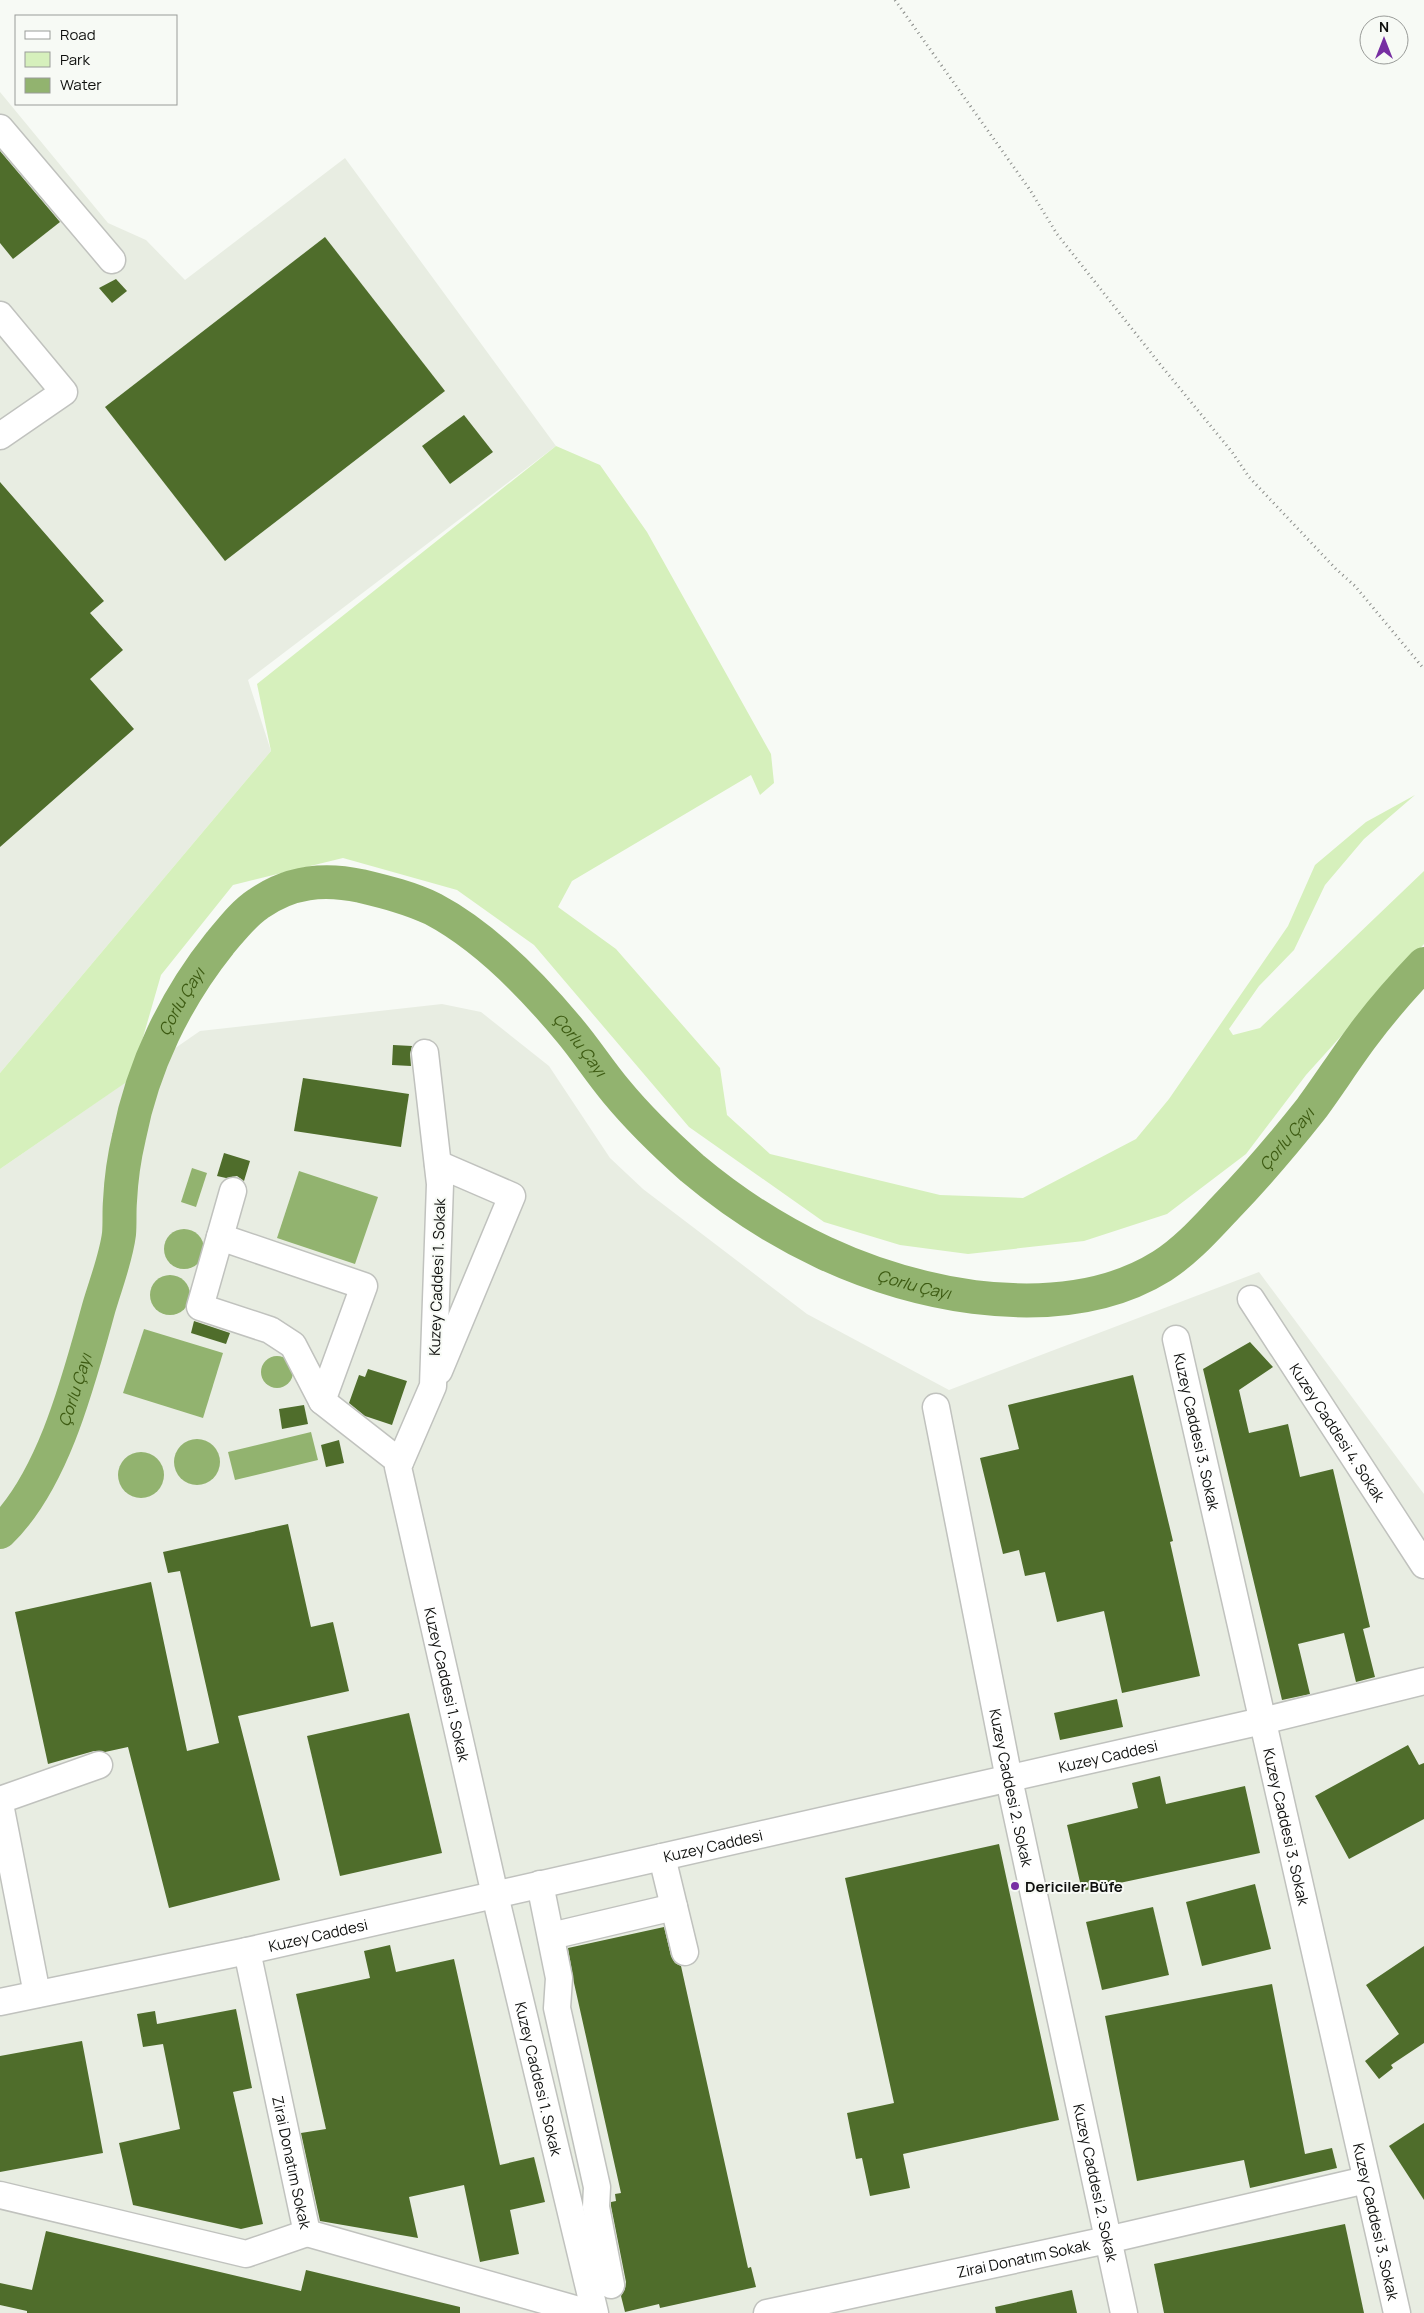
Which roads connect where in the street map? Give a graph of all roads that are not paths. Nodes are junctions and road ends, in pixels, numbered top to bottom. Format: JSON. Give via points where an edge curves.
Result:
{"nodes":[{"id":1,"x":0,"y":128,"type":"edge"},
{"id":2,"x":112,"y":260,"type":"dead end"},
{"id":3,"x":0,"y":315,"type":"edge"},
{"id":4,"x":0,"y":436,"type":"edge"},
{"id":5,"x":425,"y":1053,"type":"dead end"},
{"id":6,"x":438,"y":1164,"type":"junction"},
{"id":7,"x":234,"y":1191,"type":"dead end"},
{"id":8,"x":220,"y":1237,"type":"junction"},
{"id":9,"x":1251,"y":1299,"type":"dead end"},
{"id":10,"x":1176,"y":1339,"type":"dead end"},
{"id":11,"x":433,"y":1386,"type":"junction"},
{"id":12,"x":322,"y":1401,"type":"junction"},
{"id":13,"x":936,"y":1407,"type":"dead end"},
{"id":14,"x":400,"y":1462,"type":"junction"},
{"id":15,"x":1424,"y":1565,"type":"edge"},
{"id":16,"x":1424,"y":1681,"type":"edge"},
{"id":17,"x":1262,"y":1721,"type":"junction"},
{"id":18,"x":99,"y":1765,"type":"dead end"},
{"id":19,"x":1009,"y":1778,"type":"junction"},
{"id":20,"x":0,"y":1800,"type":"edge"},
{"id":21,"x":0,"y":1804,"type":"edge"},
{"id":22,"x":662,"y":1857,"type":"junction"},
{"id":23,"x":540,"y":1884,"type":"junction"},
{"id":24,"x":495,"y":1895,"type":"junction"},
{"id":25,"x":674,"y":1907,"type":"junction"},
{"id":26,"x":551,"y":1936,"type":"junction"},
{"id":27,"x":247,"y":1951,"type":"junction"},
{"id":28,"x":685,"y":1952,"type":"dead end"},
{"id":29,"x":37,"y":1994,"type":"junction"},
{"id":30,"x":0,"y":2002,"type":"edge"},
{"id":31,"x":1366,"y":2180,"type":"junction"},
{"id":32,"x":0,"y":2195,"type":"edge"},
{"id":33,"x":307,"y":2233,"type":"junction"},
{"id":34,"x":1107,"y":2240,"type":"junction"},
{"id":35,"x":611,"y":2285,"type":"dead end"},
{"id":36,"x":589,"y":2313,"type":"edge"},
{"id":37,"x":595,"y":2313,"type":"edge"},
{"id":38,"x":767,"y":2313,"type":"edge"},
{"id":39,"x":1124,"y":2313,"type":"edge"},
{"id":40,"x":1398,"y":2313,"type":"edge"}],
"edges":[{"from":1,"to":2,"type":"street"},
{"from":3,"to":4,"type":"street","via":[[64,392]]},
{"from":5,"to":6,"type":"street","name":"Kuzey Caddesi 1. Sokak"},
{"from":6,"to":11,"type":"street","name":"Kuzey Caddesi 1. Sokak"},
{"from":6,"to":11,"type":"street","via":[[512,1196]]},
{"from":7,"to":8,"type":"street"},
{"from":8,"to":12,"type":"street","via":[[200,1307],[270,1330],[292,1345]]},
{"from":8,"to":12,"type":"street","via":[[364,1286]]},
{"from":9,"to":15,"type":"street","name":"Kuzey Caddesi 4. Sokak"},
{"from":10,"to":17,"type":"street","name":"Kuzey Caddesi 3. Sokak"},
{"from":11,"to":14,"type":"street","name":"Kuzey Caddesi 1. Sokak"},
{"from":12,"to":14,"type":"street"},
{"from":13,"to":19,"type":"street","name":"Kuzey Caddesi 2. Sokak"},
{"from":14,"to":24,"type":"street","name":"Kuzey Caddesi 1. Sokak","via":[[400,1477]]},
{"from":16,"to":17,"type":"street","name":"Kuzey Caddesi"},
{"from":17,"to":19,"type":"street","name":"Kuzey Caddesi"},
{"from":17,"to":31,"type":"street","name":"Kuzey Caddesi 3. Sokak"},
{"from":18,"to":20,"type":"street"},
{"from":19,"to":22,"type":"street","name":"Kuzey Caddesi"},
{"from":19,"to":34,"type":"street","name":"Kuzey Caddesi 2. Sokak"},
{"from":21,"to":29,"type":"street"},
{"from":22,"to":23,"type":"street","name":"Kuzey Caddesi"},
{"from":22,"to":25,"type":"street"},
{"from":23,"to":24,"type":"street","name":"Kuzey Caddesi"},
{"from":23,"to":26,"type":"street"},
{"from":24,"to":27,"type":"street","name":"Kuzey Caddesi"},
{"from":24,"to":37,"type":"street","name":"Kuzey Caddesi 1. Sokak"},
{"from":25,"to":26,"type":"street"},
{"from":25,"to":28,"type":"street"},
{"from":26,"to":35,"type":"street","via":[[560,1978],[557,2008],[597,2187],[596,2207]]},
{"from":27,"to":29,"type":"street","name":"Kuzey Caddesi"},
{"from":27,"to":33,"type":"street","name":"Zirai Donatım Sokak"},
{"from":29,"to":30,"type":"street","name":"Kuzey Caddesi"},
{"from":31,"to":34,"type":"street","name":"Zirai Donatım Sokak"},
{"from":31,"to":40,"type":"street","name":"Kuzey Caddesi 3. Sokak"},
{"from":32,"to":33,"type":"street","via":[[246,2254]]},
{"from":33,"to":36,"type":"street","name":"Zirai Donatım Sokak"},
{"from":34,"to":38,"type":"street","name":"Zirai Donatım Sokak"},
{"from":34,"to":39,"type":"street","name":"Kuzey Caddesi 2. Sokak"}]}
